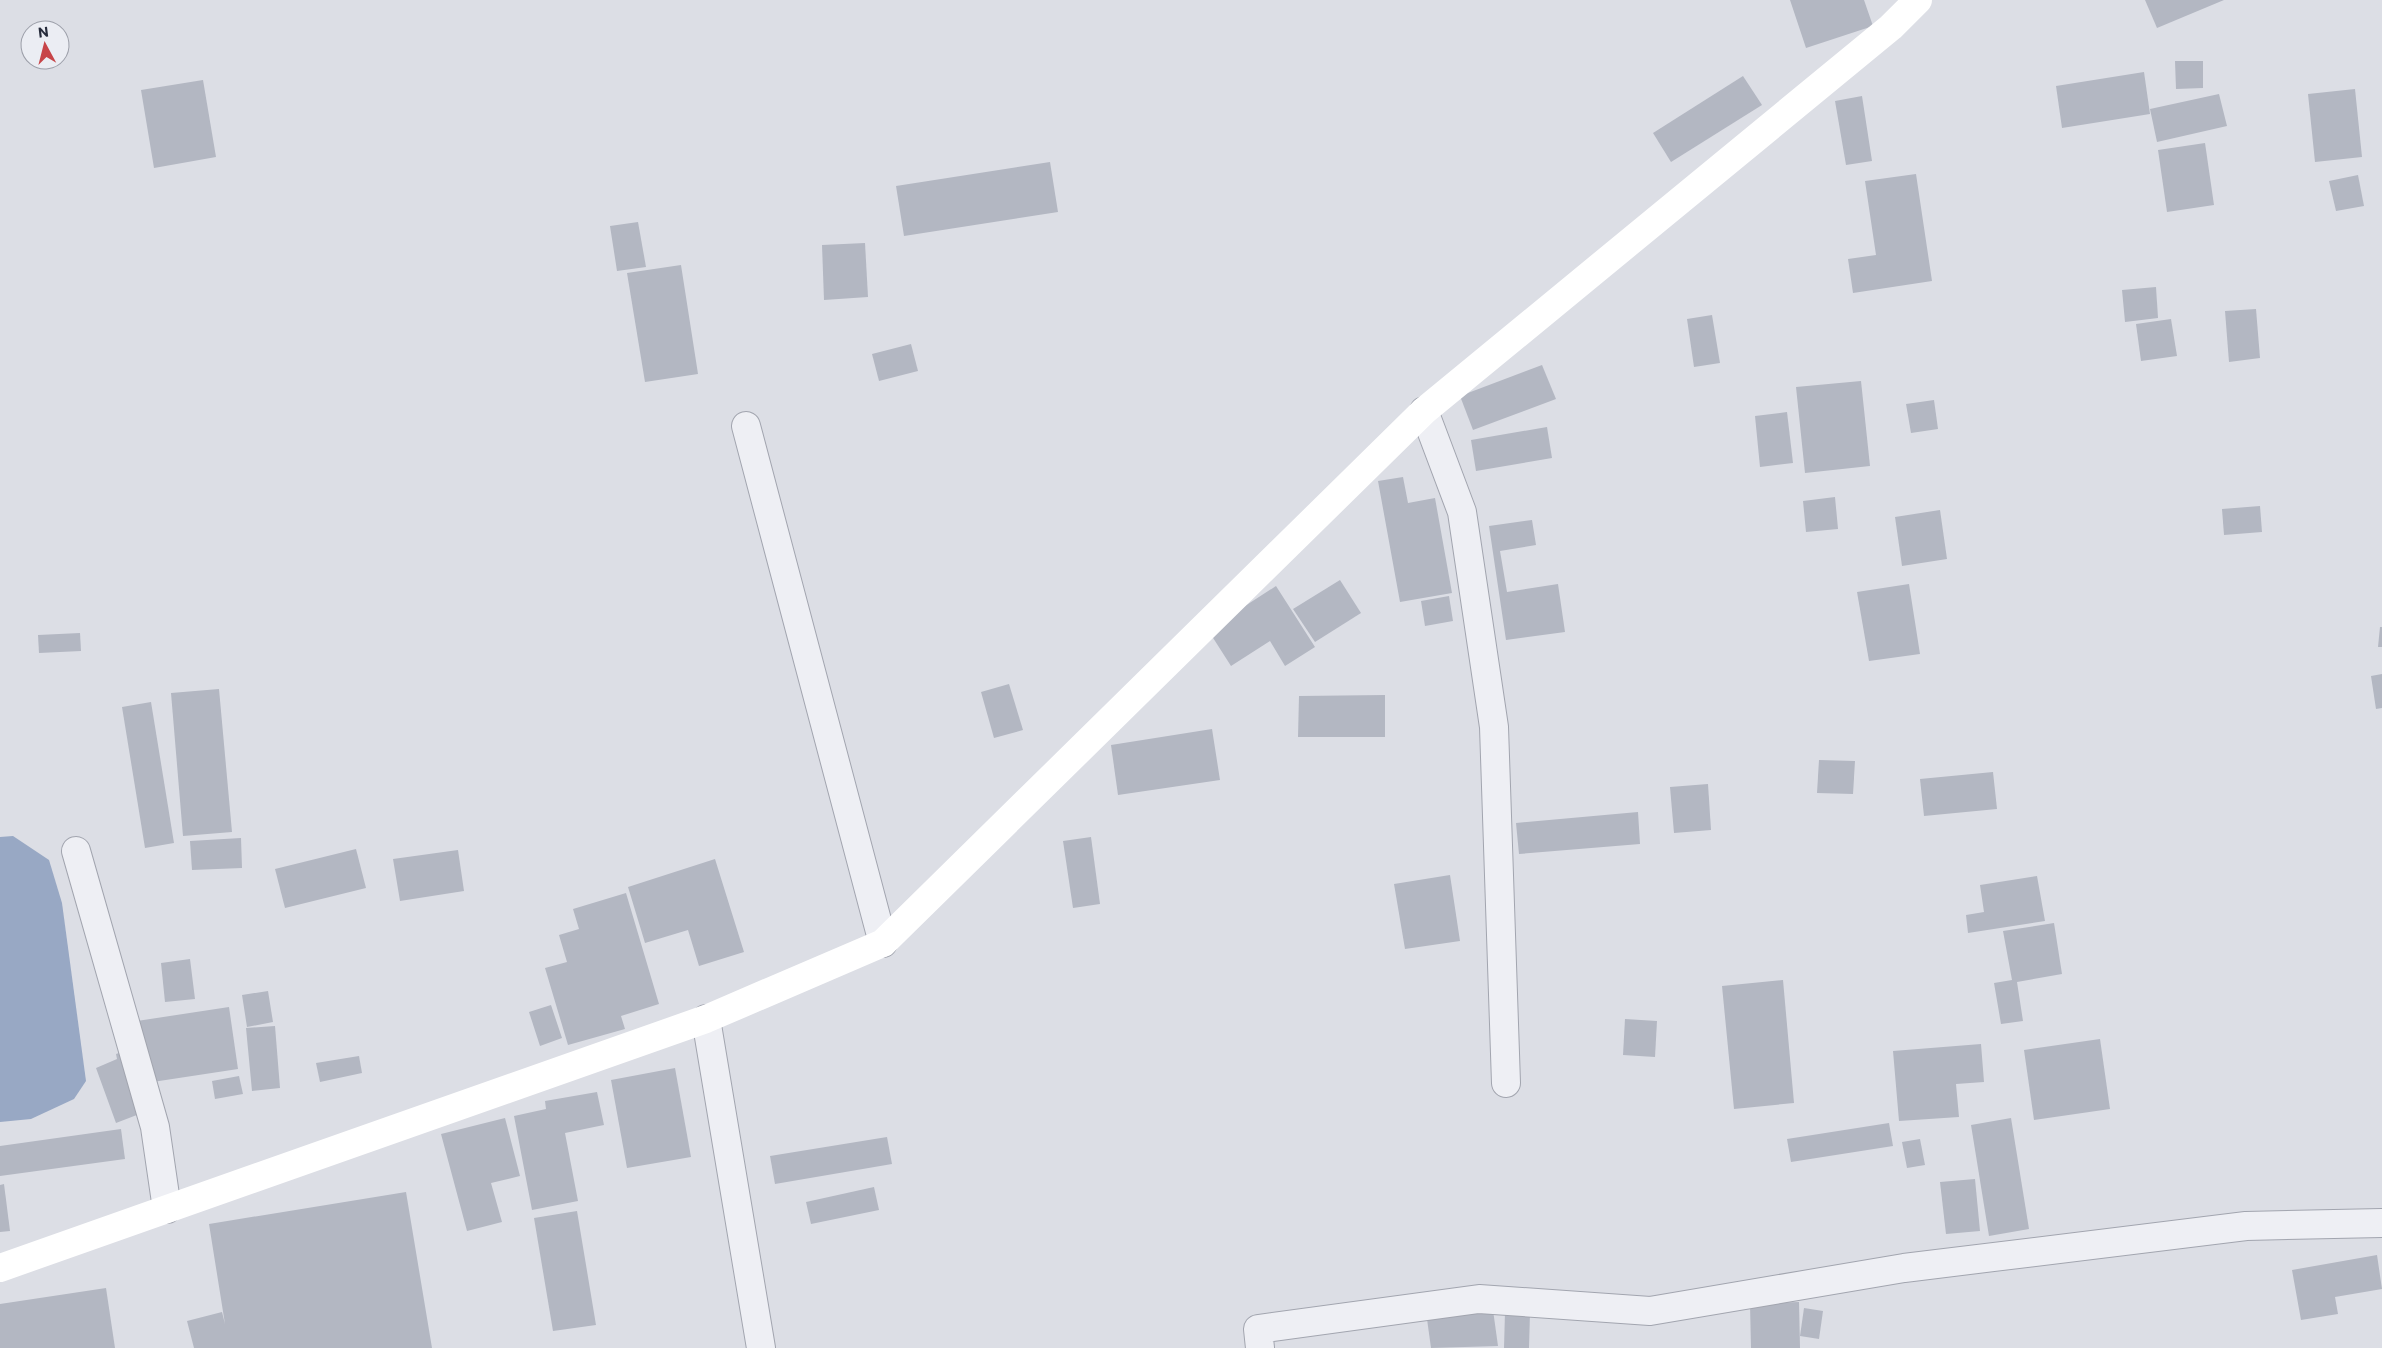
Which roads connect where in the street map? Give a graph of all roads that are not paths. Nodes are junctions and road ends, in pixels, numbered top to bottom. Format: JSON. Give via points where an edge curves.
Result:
{"nodes":[{"id":1,"x":1918,"y":0,"type":"edge"},
{"id":2,"x":1424,"y":411,"type":"junction"},
{"id":3,"x":746,"y":426,"type":"dead end"},
{"id":4,"x":76,"y":851,"type":"dead end"},
{"id":5,"x":882,"y":943,"type":"junction"},
{"id":6,"x":706,"y":1020,"type":"junction"},
{"id":7,"x":1506,"y":1083,"type":"dead end"},
{"id":8,"x":168,"y":1209,"type":"junction"},
{"id":9,"x":2382,"y":1223,"type":"edge"},
{"id":10,"x":0,"y":1268,"type":"edge"},
{"id":11,"x":761,"y":1348,"type":"edge"},
{"id":12,"x":1260,"y":1348,"type":"edge"}],
"edges":[{"from":1,"to":2,"type":"main road","via":[[1883,33]]},
{"from":2,"to":5,"type":"main road"},
{"from":2,"to":7,"type":"street","via":[[1462,512],[1494,727]]},
{"from":3,"to":5,"type":"street"},
{"from":4,"to":8,"type":"street","via":[[154,1127]]},
{"from":5,"to":6,"type":"main road"},
{"from":6,"to":8,"type":"main road"},
{"from":6,"to":11,"type":"street"},
{"from":8,"to":10,"type":"main road"},
{"from":9,"to":12,"type":"street","via":[[2236,1227],[1904,1268],[1650,1311],[1479,1299],[1258,1328]]}]}
